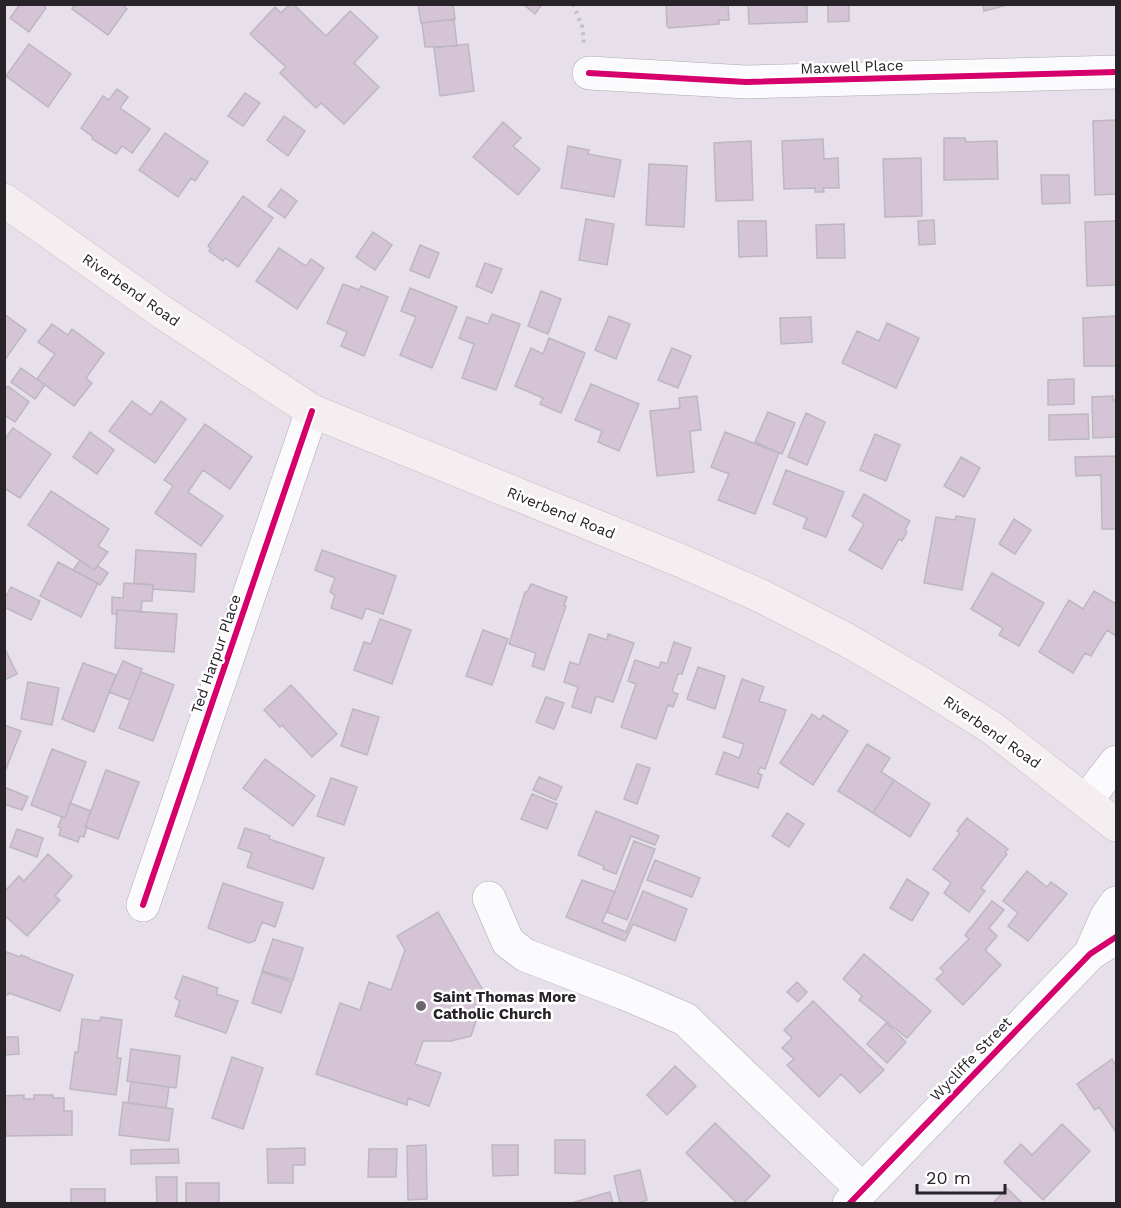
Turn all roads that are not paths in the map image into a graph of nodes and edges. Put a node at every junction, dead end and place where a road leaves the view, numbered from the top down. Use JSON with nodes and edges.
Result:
{"nodes":[{"id":1,"x":1116,"y":72,"type":"edge"},
{"id":2,"x":589,"y":73,"type":"road end"},
{"id":3,"x":4,"y":200,"type":"edge"},
{"id":4,"x":312,"y":411,"type":"junction"},
{"id":5,"x":1116,"y":762,"type":"edge"},
{"id":6,"x":1086,"y":801,"type":"junction"},
{"id":7,"x":1116,"y":825,"type":"edge"},
{"id":8,"x":489,"y":898,"type":"dead end"},
{"id":9,"x":1116,"y":903,"type":"edge"},
{"id":10,"x":143,"y":905,"type":"dead end"},
{"id":11,"x":1103,"y":945,"type":"edge"},
{"id":12,"x":855,"y":1196,"type":"edge"}],
"edges":[{"from":1,"to":2,"type":"street","name":"Maxwell Place"},
{"from":3,"to":4,"type":"main road","name":"Riverbend Road"},
{"from":4,"to":6,"type":"main road","name":"Riverbend Road"},
{"from":4,"to":10,"type":"street","name":"Ted Harpur Place"},
{"from":5,"to":6,"type":"street"},
{"from":6,"to":7,"type":"main road","name":"Riverbend Road"},
{"from":8,"to":12,"type":"street"},
{"from":9,"to":11,"type":"street","name":"Wycliffe Street"},
{"from":11,"to":12,"type":"street","name":"Wycliffe Street"}]}
